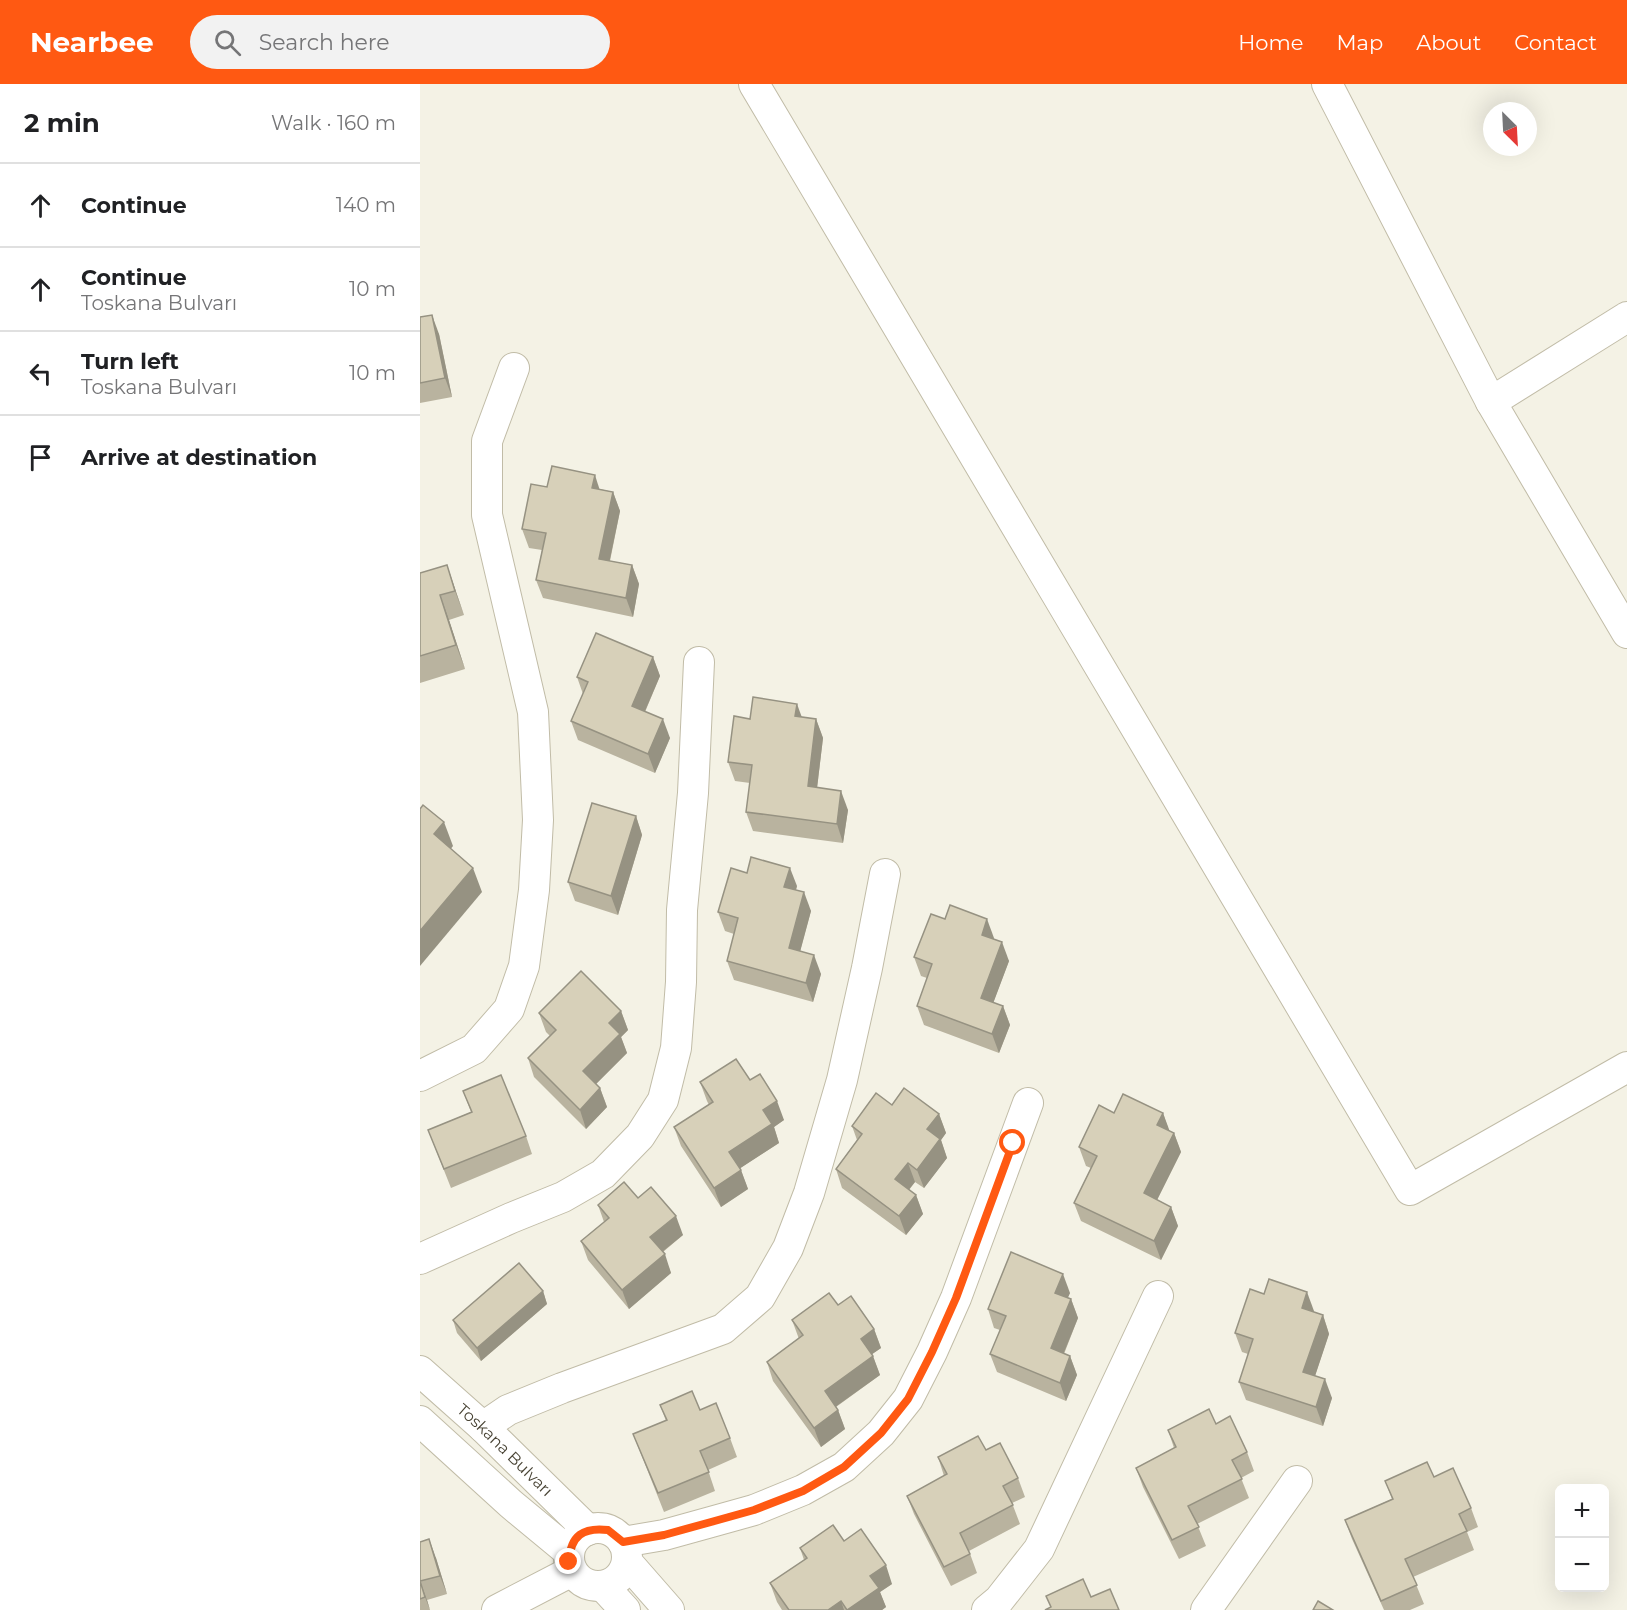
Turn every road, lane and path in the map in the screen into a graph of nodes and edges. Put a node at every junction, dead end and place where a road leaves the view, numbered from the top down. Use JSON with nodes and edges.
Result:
{"nodes":[{"id":1,"x":754,"y":84,"type":"edge"},
{"id":2,"x":1327,"y":84,"type":"edge"},
{"id":3,"x":1627,"y":316,"type":"edge"},
{"id":4,"x":514,"y":368,"type":"dead end"},
{"id":5,"x":1491,"y":402,"type":"junction"},
{"id":6,"x":1627,"y":633,"type":"edge"},
{"id":7,"x":699,"y":662,"type":"dead end"},
{"id":8,"x":885,"y":874,"type":"dead end"},
{"id":9,"x":1627,"y":1067,"type":"edge"},
{"id":10,"x":420,"y":1076,"type":"edge"},
{"id":11,"x":1028,"y":1103,"type":"dead end"},
{"id":12,"x":420,"y":1259,"type":"edge"},
{"id":13,"x":1158,"y":1296,"type":"dead end"},
{"id":14,"x":420,"y":1371,"type":"edge"},
{"id":15,"x":420,"y":1420,"type":"edge"},
{"id":16,"x":483,"y":1427,"type":"junction"},
{"id":17,"x":431,"y":1449,"type":"edge"},
{"id":18,"x":1297,"y":1481,"type":"dead end"},
{"id":19,"x":577,"y":1551,"type":"junction"},
{"id":20,"x":625,"y":1552,"type":"junction"},
{"id":21,"x":603,"y":1586,"type":"junction"},
{"id":22,"x":497,"y":1610,"type":"edge"},
{"id":23,"x":625,"y":1610,"type":"edge"},
{"id":24,"x":669,"y":1610,"type":"edge"},
{"id":25,"x":987,"y":1610,"type":"edge"},
{"id":26,"x":1206,"y":1610,"type":"edge"}],
"edges":[{"from":1,"to":9,"type":"street"},
{"from":2,"to":5,"type":"street"},
{"from":3,"to":5,"type":"street"},
{"from":4,"to":10,"type":"street"},
{"from":5,"to":6,"type":"street"},
{"from":7,"to":12,"type":"street"},
{"from":8,"to":16,"type":"street"},
{"from":11,"to":20,"type":"street"},
{"from":13,"to":25,"type":"street"},
{"from":14,"to":16,"type":"street","name":"Toskana Bulvarı"},
{"from":15,"to":17,"type":"street","name":"Toskana Bulvarı"},
{"from":16,"to":19,"type":"street","name":"Toskana Bulvarı"},
{"from":17,"to":19,"type":"street","name":"Toskana Bulvarı"},
{"from":18,"to":26,"type":"street"},
{"from":19,"to":20,"type":"street","name":"Toskana Bulvarı"},
{"from":19,"to":21,"type":"street","name":"Toskana Bulvarı"},
{"from":19,"to":22,"type":"street"},
{"from":20,"to":21,"type":"street"},
{"from":20,"to":24,"type":"street","name":"Toskana Bulvarı"},
{"from":21,"to":23,"type":"street","name":"Toskana Bulvarı"}]}
